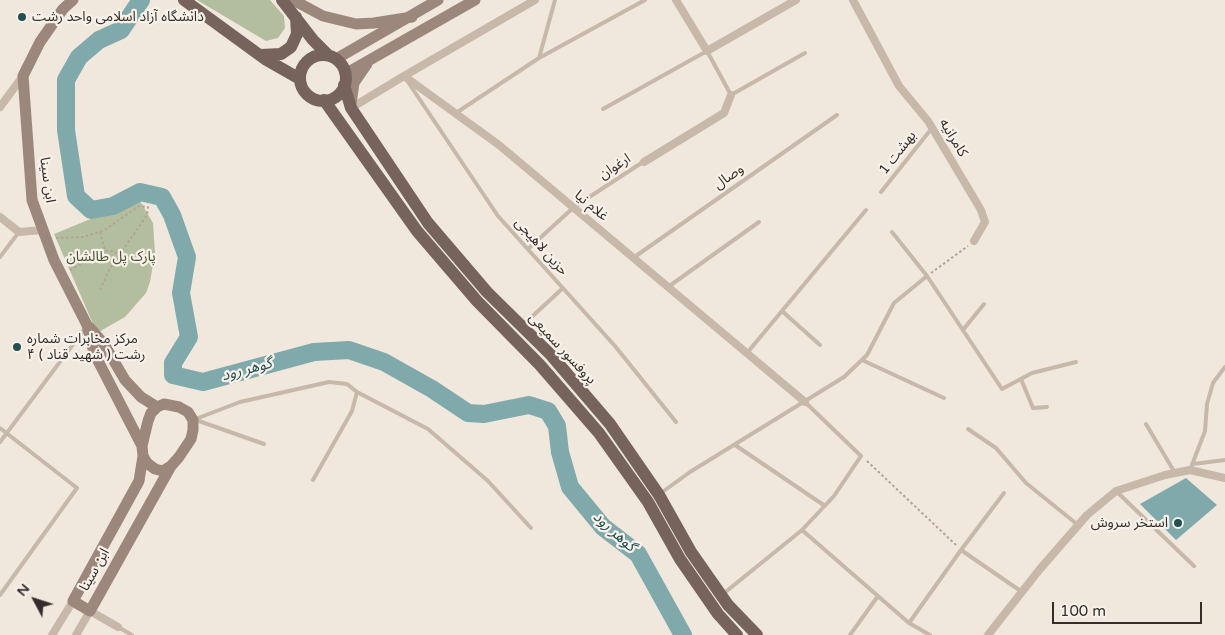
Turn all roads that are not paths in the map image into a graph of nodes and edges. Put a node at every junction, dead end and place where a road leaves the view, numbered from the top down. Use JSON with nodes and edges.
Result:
{"nodes":[{"id":1,"x":73,"y":0,"type":"edge"},
{"id":2,"x":184,"y":0,"type":"edge"},
{"id":3,"x":282,"y":0,"type":"edge"},
{"id":4,"x":293,"y":0,"type":"edge"},
{"id":5,"x":438,"y":0,"type":"edge"},
{"id":6,"x":476,"y":0,"type":"edge"},
{"id":7,"x":535,"y":0,"type":"edge"},
{"id":8,"x":555,"y":0,"type":"edge"},
{"id":9,"x":645,"y":0,"type":"edge"},
{"id":10,"x":676,"y":0,"type":"edge"},
{"id":11,"x":796,"y":0,"type":"edge"},
{"id":12,"x":853,"y":0,"type":"edge"},
{"id":13,"x":65,"y":4,"type":"edge"},
{"id":14,"x":412,"y":16,"type":"junction"},
{"id":15,"x":296,"y":17,"type":"junction"},
{"id":16,"x":707,"y":51,"type":"junction"},
{"id":17,"x":805,"y":53,"type":"dead end"},
{"id":18,"x":260,"y":55,"type":"junction"},
{"id":19,"x":332,"y":57,"type":"junction"},
{"id":20,"x":539,"y":58,"type":"junction"},
{"id":21,"x":370,"y":60,"type":"junction"},
{"id":22,"x":23,"y":76,"type":"junction"},
{"id":23,"x":404,"y":76,"type":"junction"},
{"id":24,"x":300,"y":79,"type":"junction"},
{"id":25,"x":345,"y":80,"type":"junction"},
{"id":26,"x":731,"y":95,"type":"junction"},
{"id":27,"x":324,"y":100,"type":"junction"},
{"id":28,"x":0,"y":108,"type":"edge"},
{"id":29,"x":351,"y":108,"type":"junction"},
{"id":30,"x":603,"y":109,"type":"dead end"},
{"id":31,"x":456,"y":113,"type":"junction"},
{"id":32,"x":837,"y":115,"type":"dead end"},
{"id":33,"x":932,"y":128,"type":"junction"},
{"id":34,"x":644,"y":162,"type":"joint"},
{"id":35,"x":881,"y":192,"type":"dead end"},
{"id":36,"x":574,"y":207,"type":"junction"},
{"id":37,"x":866,"y":210,"type":"dead end"},
{"id":38,"x":0,"y":217,"type":"edge"},
{"id":39,"x":759,"y":222,"type":"dead end"},
{"id":40,"x":19,"y":232,"type":"junction"},
{"id":41,"x":892,"y":232,"type":"dead end"},
{"id":42,"x":45,"y":234,"type":"junction"},
{"id":43,"x":974,"y":241,"type":"road end"},
{"id":44,"x":528,"y":249,"type":"junction"},
{"id":45,"x":0,"y":257,"type":"edge"},
{"id":46,"x":634,"y":258,"type":"junction"},
{"id":47,"x":927,"y":276,"type":"junction"},
{"id":48,"x":668,"y":286,"type":"junction"},
{"id":49,"x":562,"y":288,"type":"junction"},
{"id":50,"x":984,"y":304,"type":"dead end"},
{"id":51,"x":782,"y":311,"type":"junction"},
{"id":52,"x":87,"y":326,"type":"junction"},
{"id":53,"x":521,"y":326,"type":"junction"},
{"id":54,"x":964,"y":330,"type":"junction"},
{"id":55,"x":820,"y":345,"type":"dead end"},
{"id":56,"x":747,"y":353,"type":"junction"},
{"id":57,"x":862,"y":360,"type":"junction"},
{"id":58,"x":1076,"y":362,"type":"dead end"},
{"id":59,"x":1225,"y":367,"type":"edge"},
{"id":60,"x":1021,"y":379,"type":"junction"},
{"id":61,"x":357,"y":392,"type":"junction"},
{"id":62,"x":944,"y":398,"type":"dead end"},
{"id":63,"x":805,"y":402,"type":"junction"},
{"id":64,"x":157,"y":407,"type":"junction"},
{"id":65,"x":1048,"y":407,"type":"dead end"},
{"id":66,"x":193,"y":420,"type":"junction"},
{"id":67,"x":676,"y":422,"type":"dead end"},
{"id":68,"x":1146,"y":424,"type":"dead end"},
{"id":69,"x":0,"y":428,"type":"edge"},
{"id":70,"x":968,"y":429,"type":"dead end"},
{"id":71,"x":6,"y":433,"type":"junction"},
{"id":72,"x":0,"y":442,"type":"edge"},
{"id":73,"x":264,"y":444,"type":"dead end"},
{"id":74,"x":735,"y":445,"type":"junction"},
{"id":75,"x":143,"y":451,"type":"junction"},
{"id":76,"x":1225,"y":460,"type":"edge"},
{"id":77,"x":171,"y":466,"type":"junction"},
{"id":78,"x":1191,"y":467,"type":"junction"},
{"id":79,"x":1175,"y":473,"type":"junction"},
{"id":80,"x":1225,"y":478,"type":"edge"},
{"id":81,"x":313,"y":480,"type":"dead end"},
{"id":82,"x":1116,"y":491,"type":"junction"},
{"id":83,"x":1004,"y":492,"type":"dead end"},
{"id":84,"x":659,"y":495,"type":"junction"},
{"id":85,"x":825,"y":506,"type":"junction"},
{"id":86,"x":1078,"y":526,"type":"junction"},
{"id":87,"x":531,"y":528,"type":"dead end"},
{"id":88,"x":802,"y":530,"type":"junction"},
{"id":89,"x":961,"y":550,"type":"junction"},
{"id":90,"x":1194,"y":566,"type":"dead end"},
{"id":91,"x":1022,"y":592,"type":"junction"},
{"id":92,"x":0,"y":595,"type":"edge"},
{"id":93,"x":722,"y":595,"type":"junction"},
{"id":94,"x":878,"y":596,"type":"junction"},
{"id":95,"x":73,"y":602,"type":"junction"},
{"id":96,"x":90,"y":611,"type":"junction"},
{"id":97,"x":909,"y":623,"type":"junction"},
{"id":98,"x":118,"y":627,"type":"joint"},
{"id":99,"x":52,"y":635,"type":"edge"},
{"id":100,"x":76,"y":635,"type":"edge"},
{"id":101,"x":132,"y":635,"type":"edge"},
{"id":102,"x":737,"y":635,"type":"edge"},
{"id":103,"x":757,"y":635,"type":"edge"},
{"id":104,"x":850,"y":635,"type":"edge"},
{"id":105,"x":930,"y":635,"type":"edge"},
{"id":106,"x":988,"y":635,"type":"edge"}],
"edges":[{"from":1,"to":13,"type":"street"},
{"from":2,"to":18,"type":"main road"},
{"from":3,"to":15,"type":"main road"},
{"from":4,"to":14,"type":"street"},
{"from":5,"to":14,"type":"street"},
{"from":6,"to":21,"type":"street"},
{"from":7,"to":23,"type":"street"},
{"from":8,"to":20,"type":"lane"},
{"from":9,"to":20,"type":"lane"},
{"from":10,"to":16,"type":"street"},
{"from":11,"to":16,"type":"street"},
{"from":12,"to":33,"type":"street","name":"کامرانیه"},
{"from":13,"to":22,"type":"street"},
{"from":14,"to":19,"type":"street"},
{"from":15,"to":18,"type":"main road"},
{"from":15,"to":19,"type":"main road"},
{"from":16,"to":26,"type":"lane"},
{"from":16,"to":30,"type":"lane"},
{"from":17,"to":26,"type":"lane"},
{"from":18,"to":24,"type":"main road"},
{"from":19,"to":24,"type":"main road"},
{"from":19,"to":25,"type":"main road"},
{"from":20,"to":31,"type":"lane"},
{"from":21,"to":25,"type":"street"},
{"from":21,"to":29,"type":"street"},
{"from":22,"to":28,"type":"street"},
{"from":22,"to":42,"type":"street","name":"ابن سینا"},
{"from":23,"to":29,"type":"street"},
{"from":23,"to":31,"type":"street","name":"غلام نیا"},
{"from":23,"to":44,"type":"lane","name":"حزین لاهیجی"},
{"from":24,"to":27,"type":"main road"},
{"from":25,"to":27,"type":"main road"},
{"from":25,"to":29,"type":"main road","name":"پروفسور سمیعی"},
{"from":26,"to":34,"type":"street"},
{"from":27,"to":102,"type":"main road","name":"پروفسور سمیعی"},
{"from":29,"to":53,"type":"main road","name":"پروفسور سمیعی"},
{"from":31,"to":36,"type":"street","name":"غلام نیا"},
{"from":32,"to":46,"type":"lane","name":"وصال"},
{"from":33,"to":35,"type":"lane","name":"بهشت 1"},
{"from":33,"to":43,"type":"street","name":"کامرانیه"},
{"from":34,"to":36,"type":"lane","name":"ارغوان"},
{"from":36,"to":44,"type":"lane","name":"ارغوان"},
{"from":36,"to":46,"type":"street","name":"غلام نیا"},
{"from":37,"to":51,"type":"lane"},
{"from":38,"to":40,"type":"street"},
{"from":39,"to":48,"type":"lane"},
{"from":40,"to":42,"type":"street"},
{"from":40,"to":45,"type":"lane"},
{"from":41,"to":47,"type":"lane"},
{"from":42,"to":52,"type":"street","name":"ابن سینا"},
{"from":44,"to":49,"type":"lane","name":"حزین لاهیجی"},
{"from":46,"to":48,"type":"street","name":"غلام نیا"},
{"from":47,"to":54,"type":"lane"},
{"from":47,"to":57,"type":"lane"},
{"from":48,"to":56,"type":"street","name":"غلام نیا"},
{"from":49,"to":53,"type":"lane"},
{"from":49,"to":67,"type":"lane","name":"حزین لاهیجی"},
{"from":50,"to":54,"type":"lane"},
{"from":51,"to":55,"type":"lane"},
{"from":51,"to":56,"type":"lane"},
{"from":52,"to":64,"type":"street","name":"ابن سینا"},
{"from":52,"to":71,"type":"lane"},
{"from":52,"to":75,"type":"street","name":"ابن سینا"},
{"from":53,"to":84,"type":"main road","name":"پروفسور سمیعی"},
{"from":54,"to":60,"type":"lane"},
{"from":56,"to":63,"type":"street","name":"غلام نیا"},
{"from":57,"to":62,"type":"lane"},
{"from":57,"to":63,"type":"lane"},
{"from":58,"to":60,"type":"lane"},
{"from":59,"to":78,"type":"lane"},
{"from":60,"to":65,"type":"lane"},
{"from":61,"to":66,"type":"lane"},
{"from":61,"to":81,"type":"lane"},
{"from":61,"to":87,"type":"lane"},
{"from":63,"to":74,"type":"lane"},
{"from":63,"to":85,"type":"lane","name":"غلام نیا"},
{"from":64,"to":66,"type":"street"},
{"from":64,"to":75,"type":"street"},
{"from":66,"to":73,"type":"lane"},
{"from":66,"to":77,"type":"street"},
{"from":68,"to":79,"type":"lane"},
{"from":69,"to":71,"type":"lane"},
{"from":70,"to":86,"type":"lane"},
{"from":71,"to":72,"type":"lane"},
{"from":71,"to":92,"type":"lane"},
{"from":74,"to":84,"type":"lane"},
{"from":74,"to":85,"type":"lane"},
{"from":75,"to":77,"type":"street"},
{"from":75,"to":95,"type":"street","name":"ابن سینا"},
{"from":76,"to":78,"type":"lane"},
{"from":77,"to":96,"type":"street","name":"ابن سینا"},
{"from":78,"to":79,"type":"street"},
{"from":78,"to":80,"type":"street"},
{"from":79,"to":82,"type":"street"},
{"from":82,"to":86,"type":"street"},
{"from":82,"to":90,"type":"lane"},
{"from":83,"to":89,"type":"lane"},
{"from":84,"to":93,"type":"main road","name":"پروفسور سمیعی"},
{"from":85,"to":88,"type":"lane"},
{"from":86,"to":91,"type":"street"},
{"from":88,"to":93,"type":"lane"},
{"from":88,"to":94,"type":"lane"},
{"from":89,"to":91,"type":"lane"},
{"from":89,"to":97,"type":"lane"},
{"from":91,"to":106,"type":"street"},
{"from":93,"to":103,"type":"main road","name":"پروفسور سمیعی"},
{"from":94,"to":97,"type":"lane"},
{"from":94,"to":104,"type":"lane"},
{"from":95,"to":96,"type":"street"},
{"from":95,"to":99,"type":"street"},
{"from":96,"to":98,"type":"street"},
{"from":96,"to":100,"type":"street"},
{"from":97,"to":105,"type":"lane"},
{"from":98,"to":101,"type":"lane"}]}
